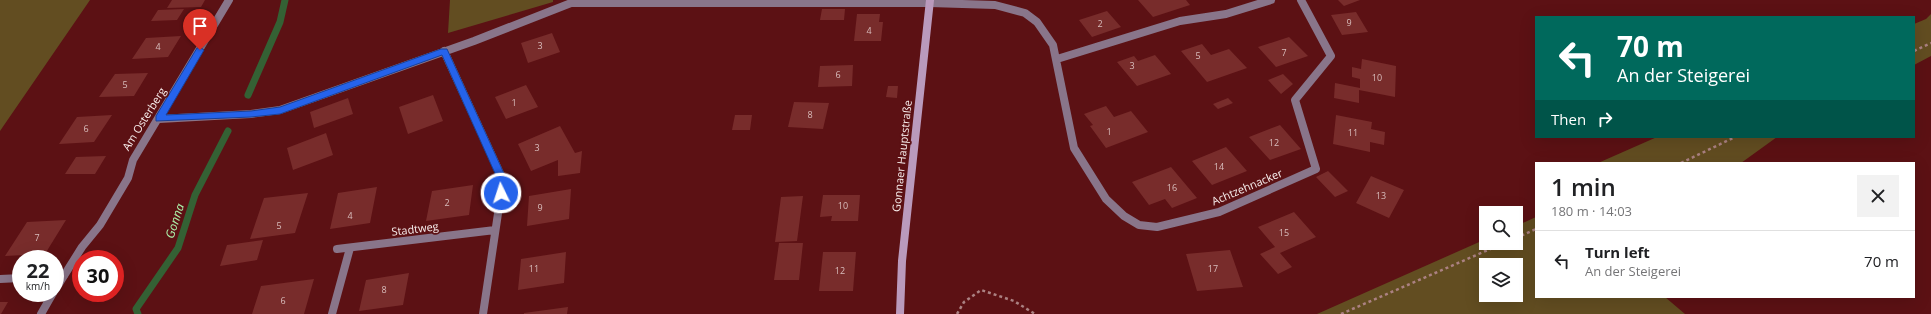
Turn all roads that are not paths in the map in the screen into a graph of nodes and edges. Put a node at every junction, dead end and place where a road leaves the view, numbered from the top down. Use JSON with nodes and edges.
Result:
{"nodes":[{"id":1,"x":229,"y":0,"type":"edge"},
{"id":2,"x":1271,"y":0,"type":"edge"},
{"id":3,"x":1300,"y":0,"type":"edge"},
{"id":4,"x":571,"y":2,"type":"edge"},
{"id":5,"x":930,"y":2,"type":"edge"},
{"id":6,"x":444,"y":51,"type":"junction"},
{"id":7,"x":1057,"y":59,"type":"junction"},
{"id":8,"x":159,"y":118,"type":"junction"},
{"id":9,"x":495,"y":230,"type":"junction"},
{"id":10,"x":350,"y":248,"type":"junction"},
{"id":11,"x":336,"y":249,"type":"dead end"},
{"id":12,"x":64,"y":270,"type":"edge"},
{"id":13,"x":12,"y":278,"type":"edge"},
{"id":14,"x":0,"y":279,"type":"edge"},
{"id":15,"x":48,"y":302,"type":"edge"},
{"id":16,"x":41,"y":314,"type":"edge"},
{"id":17,"x":332,"y":314,"type":"edge"},
{"id":18,"x":483,"y":314,"type":"edge"},
{"id":19,"x":900,"y":314,"type":"edge"}],
"edges":[{"from":1,"to":8,"type":"street","name":"Am Osterberg"},
{"from":2,"to":7,"type":"street"},
{"from":3,"to":7,"type":"street","name":"Achtzehnacker"},
{"from":4,"to":5,"type":"street","name":"Achtzehnacker"},
{"from":4,"to":6,"type":"street"},
{"from":5,"to":7,"type":"street","name":"Achtzehnacker"},
{"from":5,"to":19,"type":"main road","name":"Gonnaer Hauptstraße"},
{"from":6,"to":8,"type":"street"},
{"from":6,"to":9,"type":"street"},
{"from":8,"to":12,"type":"street","name":"Am Osterberg"},
{"from":9,"to":10,"type":"street","name":"Stadtweg"},
{"from":9,"to":18,"type":"street"},
{"from":10,"to":11,"type":"street","name":"Stadtweg"},
{"from":10,"to":17,"type":"street"},
{"from":13,"to":14,"type":"street"},
{"from":15,"to":16,"type":"street"}]}
